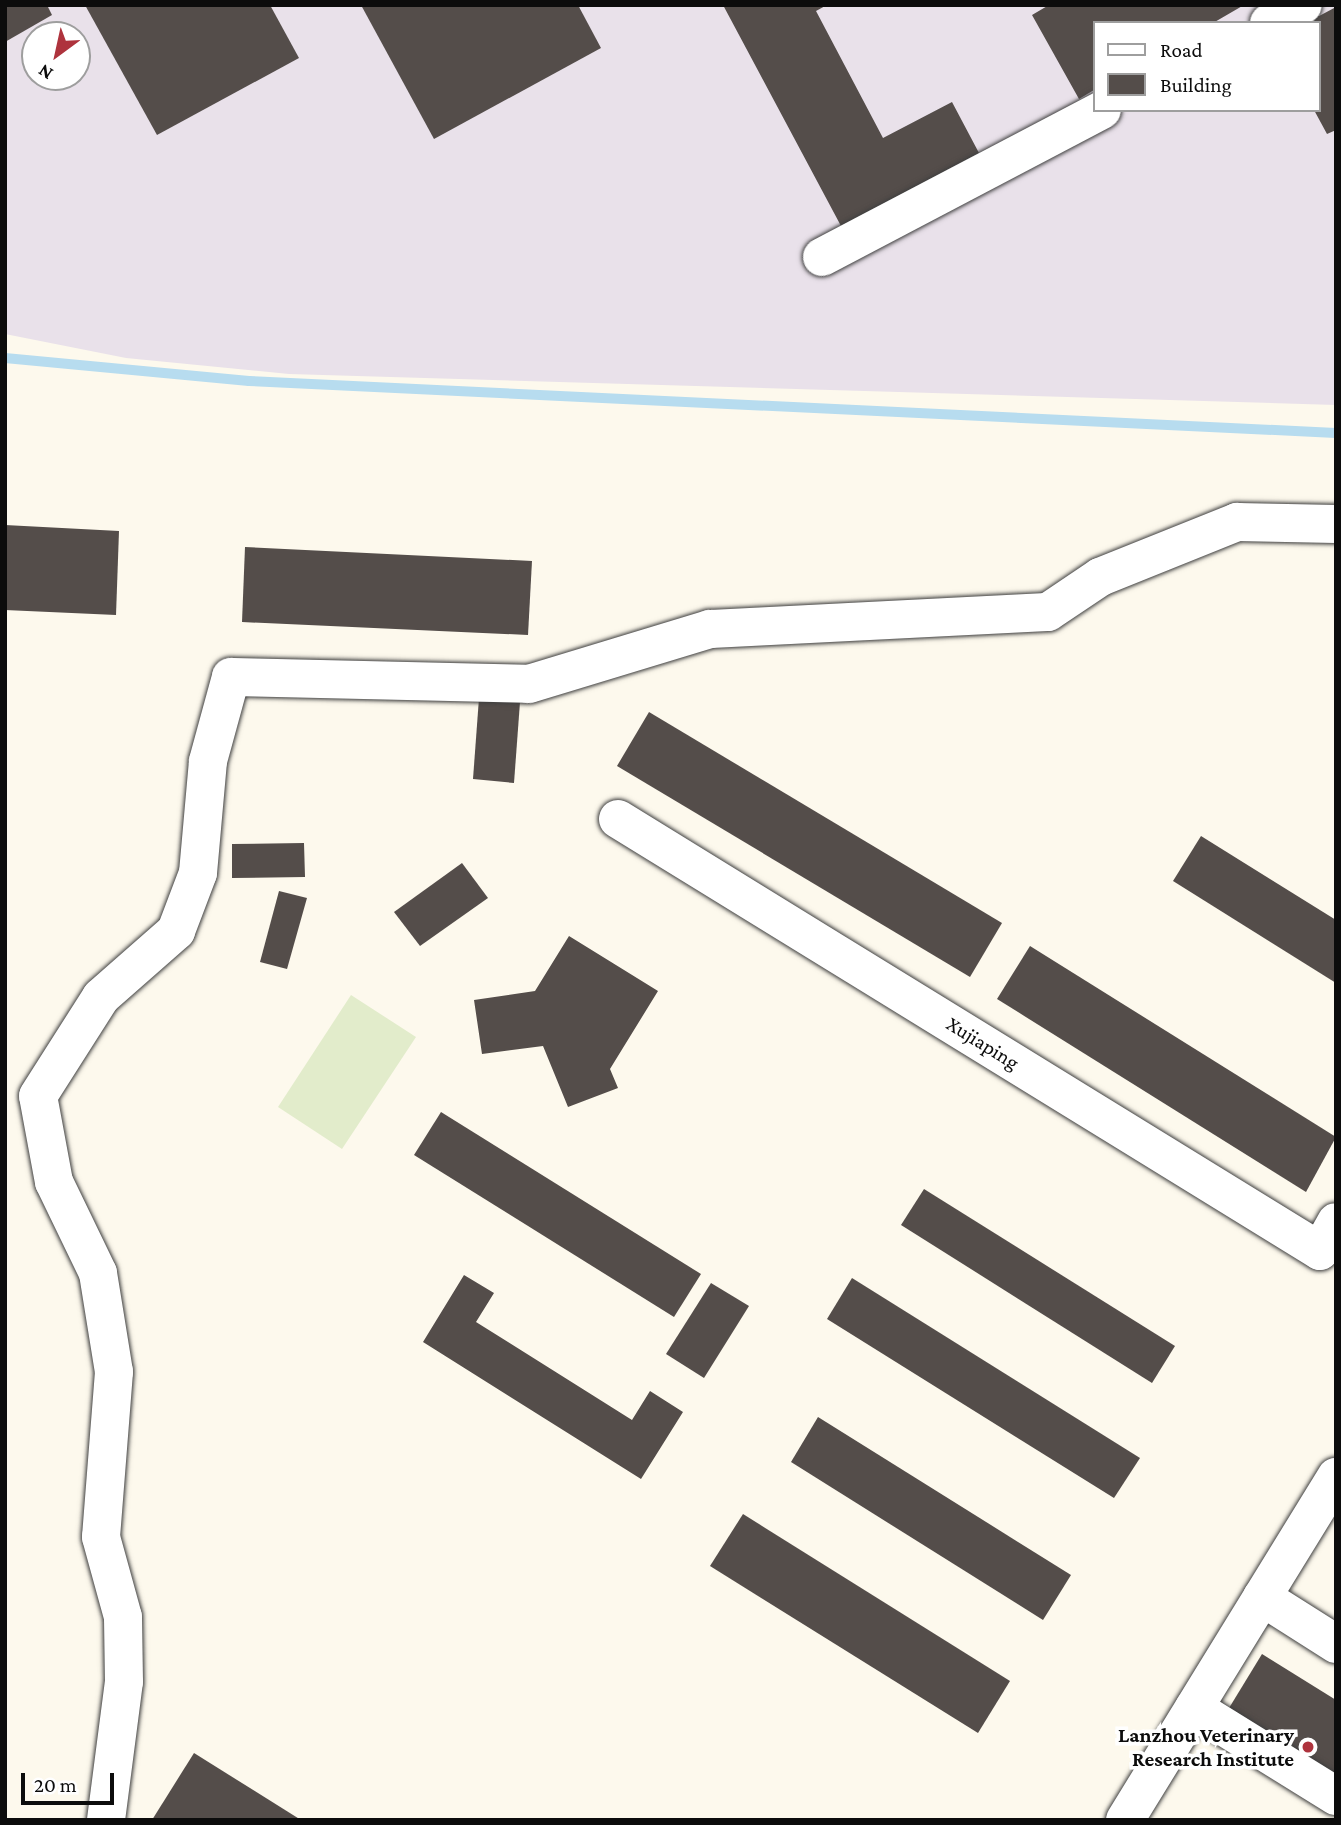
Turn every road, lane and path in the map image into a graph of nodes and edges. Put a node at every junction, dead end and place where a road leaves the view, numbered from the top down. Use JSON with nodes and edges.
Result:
{"nodes":[{"id":1,"x":1303,"y":5,"type":"edge"},
{"id":2,"x":1273,"y":21,"type":"edge"},
{"id":3,"x":1098,"y":112,"type":"edge"},
{"id":4,"x":822,"y":257,"type":"dead end"},
{"id":5,"x":1336,"y":524,"type":"edge"},
{"id":6,"x":618,"y":819,"type":"dead end"},
{"id":7,"x":1336,"y":1223,"type":"edge"},
{"id":8,"x":1336,"y":1477,"type":"edge"},
{"id":9,"x":1262,"y":1597,"type":"junction"},
{"id":10,"x":1336,"y":1644,"type":"edge"},
{"id":11,"x":1194,"y":1708,"type":"junction"},
{"id":12,"x":1336,"y":1796,"type":"edge"},
{"id":13,"x":106,"y":1820,"type":"edge"},
{"id":14,"x":1125,"y":1820,"type":"edge"}],
"edges":[{"from":1,"to":2,"type":"street"},
{"from":3,"to":4,"type":"street"},
{"from":5,"to":13,"type":"street"},
{"from":6,"to":7,"type":"street","name":"Xujiaping"},
{"from":8,"to":9,"type":"street"},
{"from":9,"to":10,"type":"street"},
{"from":9,"to":11,"type":"street"},
{"from":11,"to":12,"type":"street"},
{"from":11,"to":14,"type":"street"}]}
